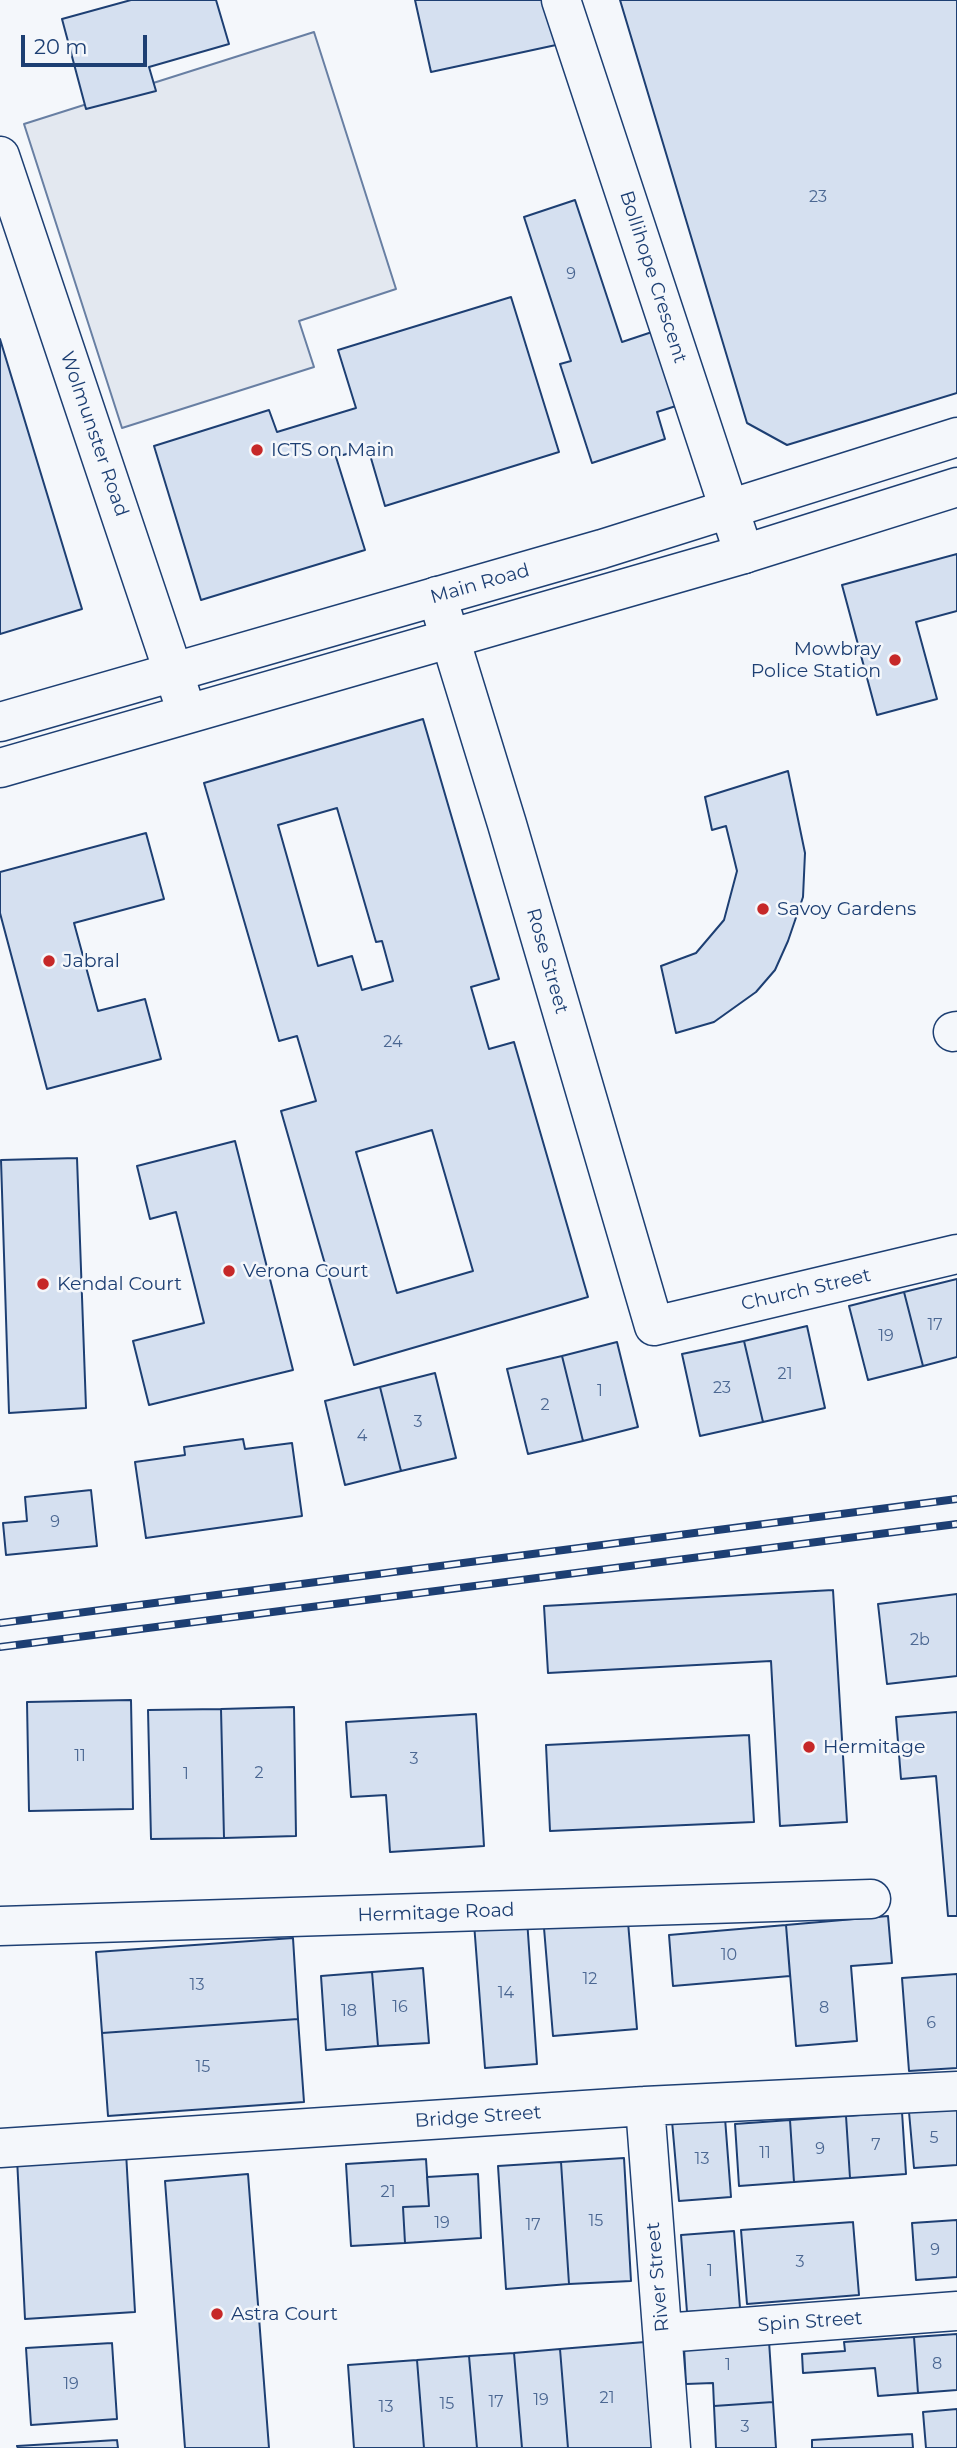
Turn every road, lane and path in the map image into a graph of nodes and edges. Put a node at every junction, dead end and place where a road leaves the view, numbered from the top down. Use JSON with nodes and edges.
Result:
{"nodes":[{"id":1,"x":561,"y":0,"type":"edge"},
{"id":2,"x":0,"y":156,"type":"edge"},
{"id":3,"x":957,"y":437,"type":"edge"},
{"id":4,"x":891,"y":458,"type":"junction"},
{"id":5,"x":957,"y":488,"type":"edge"},
{"id":6,"x":906,"y":504,"type":"junction"},
{"id":7,"x":730,"y":509,"type":"junction"},
{"id":8,"x":744,"y":554,"type":"junction"},
{"id":9,"x":437,"y":596,"type":"junction"},
{"id":10,"x":450,"y":638,"type":"junction"},
{"id":11,"x":174,"y":671,"type":"junction"},
{"id":12,"x":187,"y":713,"type":"junction"},
{"id":13,"x":0,"y":722,"type":"edge"},
{"id":14,"x":0,"y":768,"type":"edge"},
{"id":15,"x":957,"y":1254,"type":"edge"},
{"id":16,"x":654,"y":1326,"type":"joint"},
{"id":17,"x":871,"y":1899,"type":"dead end"},
{"id":18,"x":0,"y":1926,"type":"edge"},
{"id":19,"x":957,"y":2091,"type":"edge"},
{"id":20,"x":645,"y":2106,"type":"junction"},
{"id":21,"x":0,"y":2148,"type":"edge"},
{"id":22,"x":957,"y":2311,"type":"edge"},
{"id":23,"x":663,"y":2333,"type":"junction"},
{"id":24,"x":671,"y":2448,"type":"edge"}],
"edges":[{"from":1,"to":7,"type":"street","name":"Bollihope Crescent"},
{"from":2,"to":11,"type":"street","name":"Wolmunster Road"},
{"from":3,"to":4,"type":"street","name":"Main Road"},
{"from":4,"to":6,"type":"street"},
{"from":4,"to":7,"type":"street","name":"Main Road"},
{"from":5,"to":6,"type":"street"},
{"from":6,"to":8,"type":"street"},
{"from":7,"to":8,"type":"street","name":"Bollihope Crescent"},
{"from":7,"to":9,"type":"street","name":"Main Road"},
{"from":8,"to":10,"type":"street"},
{"from":9,"to":10,"type":"street","name":"Rose Street"},
{"from":9,"to":11,"type":"street","name":"Main Road"},
{"from":10,"to":12,"type":"street"},
{"from":10,"to":16,"type":"street","name":"Rose Street"},
{"from":11,"to":12,"type":"street","name":"Wolmunster Road"},
{"from":11,"to":13,"type":"street","name":"Main Road"},
{"from":12,"to":14,"type":"street"},
{"from":15,"to":16,"type":"street","name":"Church Street"},
{"from":17,"to":18,"type":"street","name":"Hermitage Road"},
{"from":19,"to":20,"type":"street","name":"Bridge Street"},
{"from":20,"to":21,"type":"street","name":"Bridge Street"},
{"from":20,"to":23,"type":"street","name":"River Street"},
{"from":22,"to":23,"type":"street","name":"Spin Street"},
{"from":23,"to":24,"type":"street","name":"River Street"}]}
